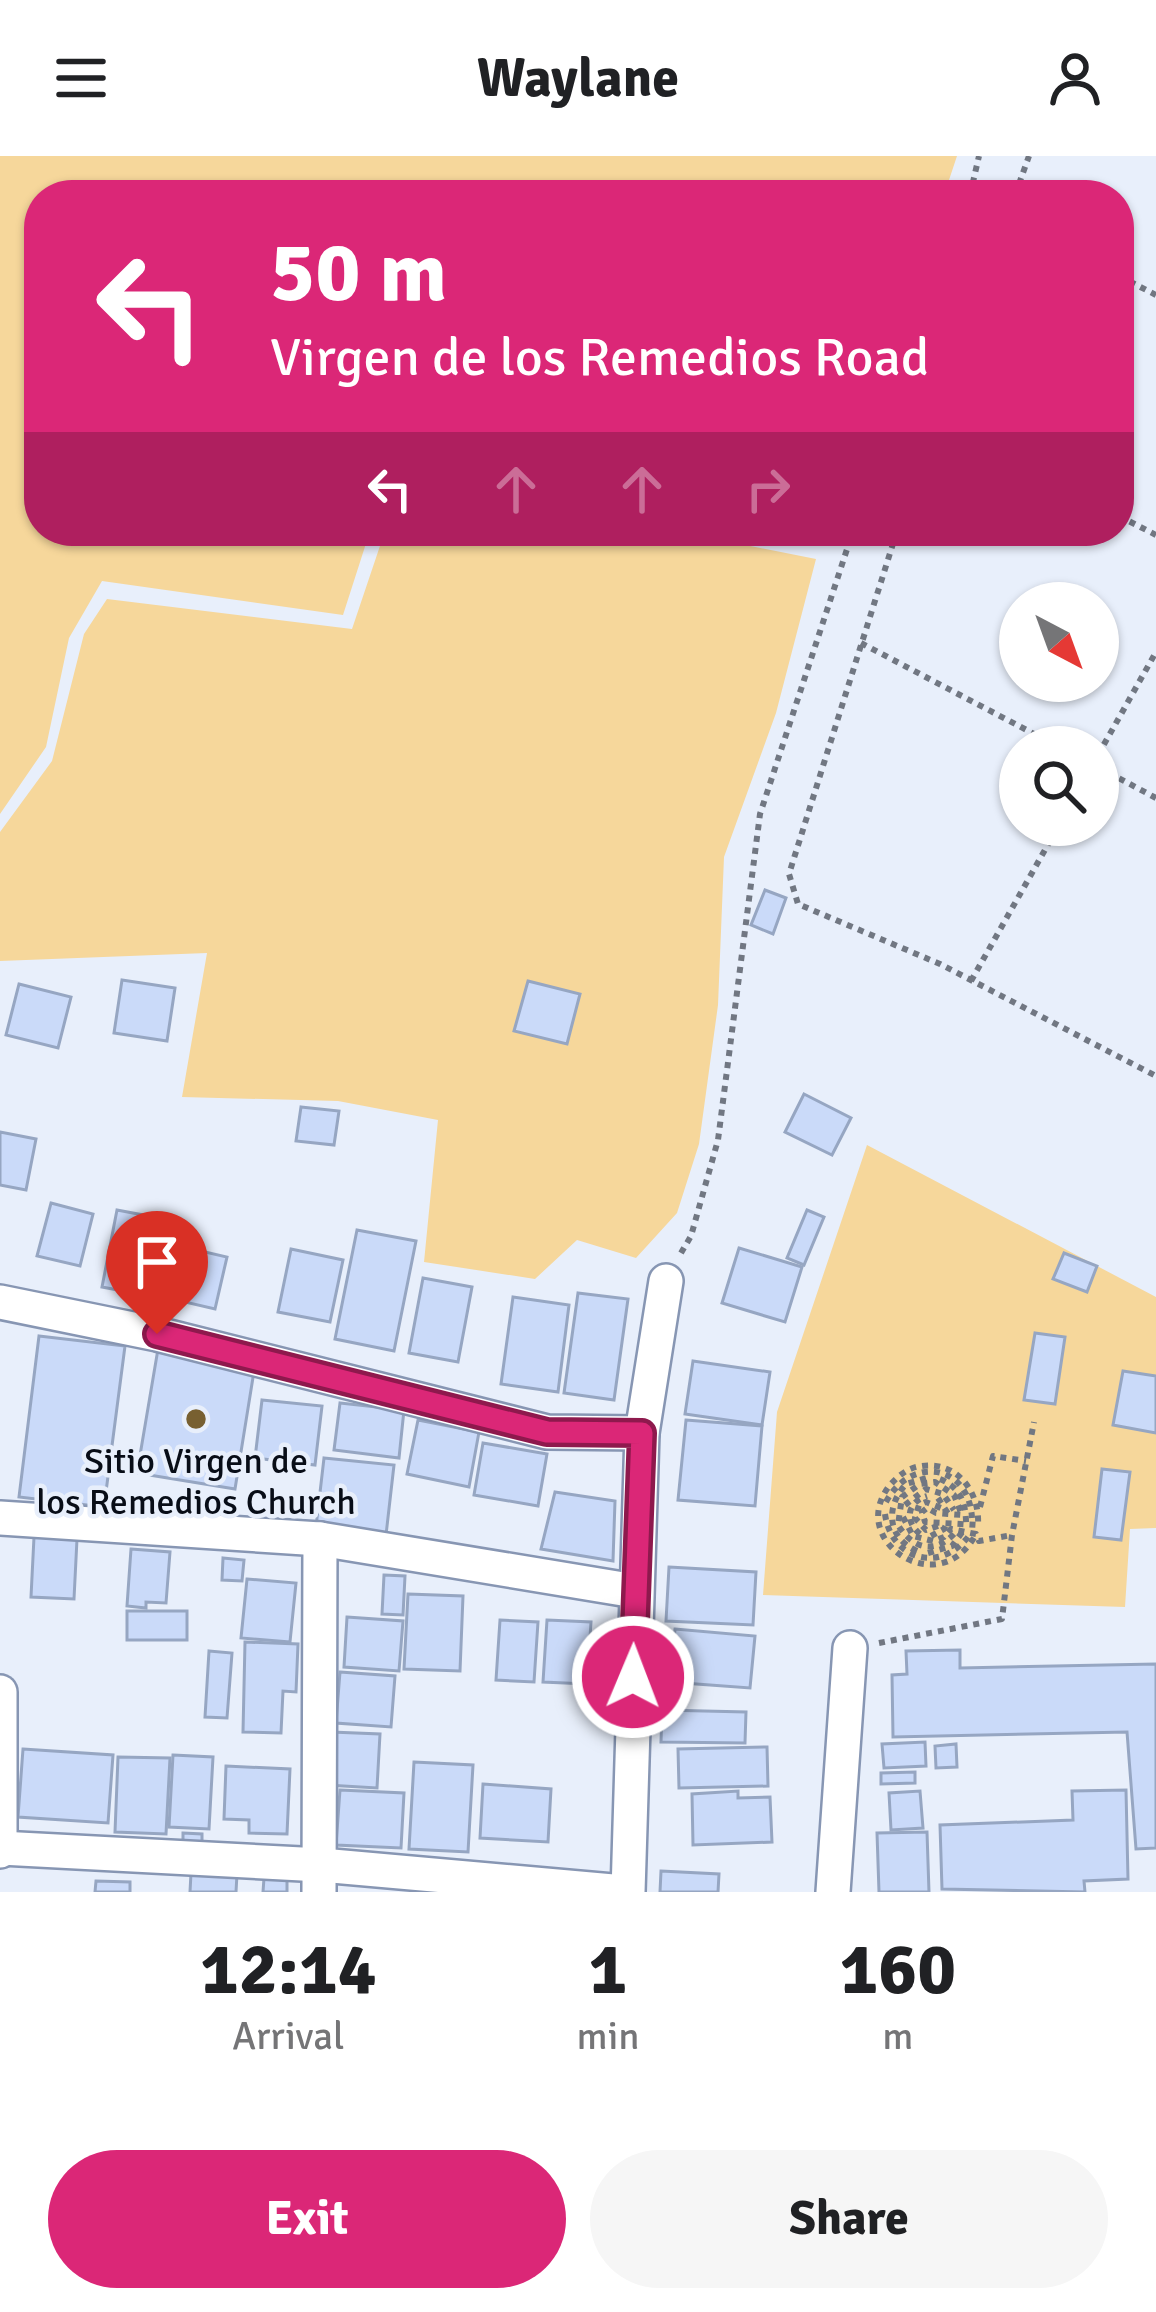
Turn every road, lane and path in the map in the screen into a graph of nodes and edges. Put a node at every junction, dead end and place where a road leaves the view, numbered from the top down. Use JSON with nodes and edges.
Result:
{"nodes":[{"id":1,"x":848,"y":546,"type":"edge"},
{"id":2,"x":892,"y":546,"type":"edge"},
{"id":3,"x":861,"y":643,"type":"junction"},
{"id":4,"x":1156,"y":652,"type":"edge"},
{"id":5,"x":1019,"y":726,"type":"edge"},
{"id":6,"x":1114,"y":726,"type":"edge"},
{"id":7,"x":1119,"y":778,"type":"edge"},
{"id":8,"x":1156,"y":798,"type":"edge"},
{"id":9,"x":1046,"y":846,"type":"edge"},
{"id":10,"x":971,"y":981,"type":"junction"},
{"id":11,"x":1156,"y":1076,"type":"edge"},
{"id":12,"x":666,"y":1281,"type":"joint"},
{"id":13,"x":0,"y":1302,"type":"edge"},
{"id":14,"x":1034,"y":1421,"type":"dead end"},
{"id":15,"x":642,"y":1433,"type":"junction"},
{"id":16,"x":1026,"y":1461,"type":"junction"},
{"id":17,"x":934,"y":1487,"type":"junction"},
{"id":18,"x":941,"y":1508,"type":"dead end"},
{"id":19,"x":894,"y":1510,"type":"junction"},
{"id":20,"x":951,"y":1516,"type":"junction"},
{"id":21,"x":0,"y":1518,"type":"edge"},
{"id":22,"x":938,"y":1526,"type":"dead end"},
{"id":23,"x":968,"y":1527,"type":"junction"},
{"id":24,"x":1012,"y":1534,"type":"junction"},
{"id":25,"x":320,"y":1539,"type":"junction"},
{"id":26,"x":924,"y":1544,"type":"junction"},
{"id":27,"x":635,"y":1591,"type":"junction"},
{"id":28,"x":850,"y":1648,"type":"joint"},
{"id":29,"x":0,"y":1692,"type":"edge"},
{"id":30,"x":0,"y":1850,"type":"edge"},
{"id":31,"x":320,"y":1879,"type":"edge"},
{"id":32,"x":626,"y":1892,"type":"edge"},
{"id":33,"x":833,"y":1892,"type":"edge"}],
"edges":[{"from":1,"to":12,"type":"path"},
{"from":2,"to":3,"type":"path"},
{"from":3,"to":5,"type":"path"},
{"from":3,"to":10,"type":"path"},
{"from":4,"to":6,"type":"path"},
{"from":7,"to":8,"type":"path"},
{"from":9,"to":10,"type":"path"},
{"from":10,"to":11,"type":"path"},
{"from":12,"to":15,"type":"street"},
{"from":13,"to":15,"type":"street"},
{"from":14,"to":16,"type":"path"},
{"from":15,"to":27,"type":"street"},
{"from":16,"to":23,"type":"path"},
{"from":16,"to":24,"type":"path"},
{"from":17,"to":18,"type":"path"},
{"from":17,"to":19,"type":"path"},
{"from":17,"to":19,"type":"path"},
{"from":17,"to":19,"type":"path"},
{"from":17,"to":20,"type":"path"},
{"from":17,"to":23,"type":"path"},
{"from":17,"to":26,"type":"path"},
{"from":19,"to":23,"type":"path"},
{"from":19,"to":23,"type":"path"},
{"from":19,"to":26,"type":"path"},
{"from":19,"to":26,"type":"path"},
{"from":20,"to":23,"type":"path"},
{"from":20,"to":26,"type":"path"},
{"from":21,"to":25,"type":"street"},
{"from":22,"to":26,"type":"path"},
{"from":23,"to":24,"type":"path"},
{"from":23,"to":26,"type":"path"},
{"from":23,"to":26,"type":"path"},
{"from":24,"to":28,"type":"path"},
{"from":25,"to":27,"type":"street"},
{"from":25,"to":31,"type":"street"},
{"from":27,"to":32,"type":"street"},
{"from":28,"to":33,"type":"street"},
{"from":29,"to":30,"type":"street"},
{"from":30,"to":31,"type":"street"},
{"from":31,"to":32,"type":"street"}]}
